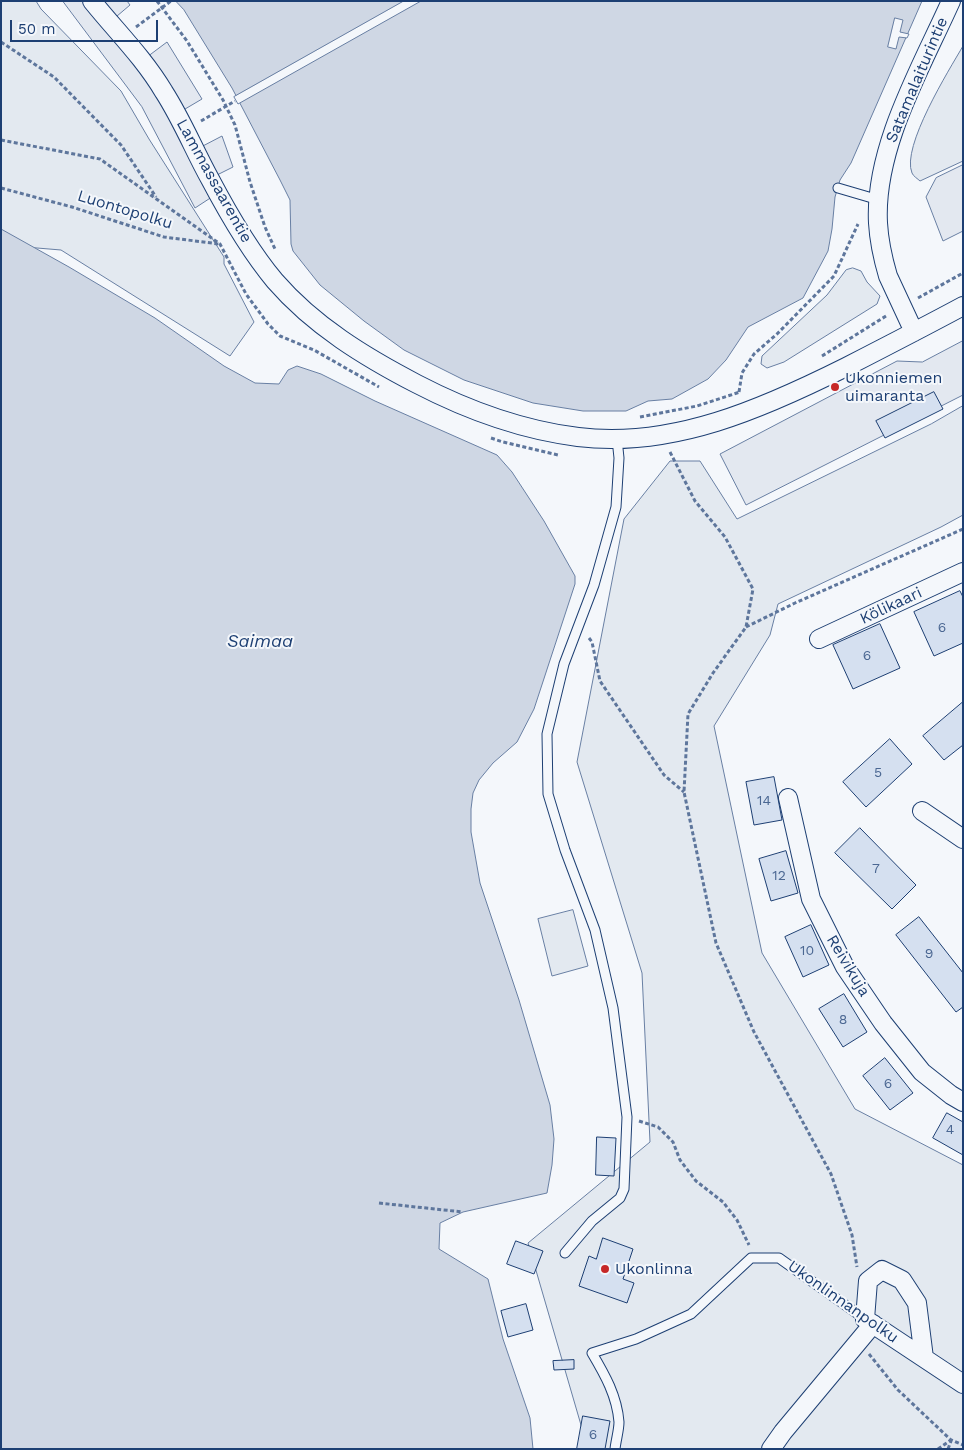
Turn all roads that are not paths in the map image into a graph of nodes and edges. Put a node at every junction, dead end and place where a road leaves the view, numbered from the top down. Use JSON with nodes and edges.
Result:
{"nodes":[{"id":1,"x":92,"y":1,"type":"edge"},
{"id":2,"x":951,"y":1,"type":"edge"},
{"id":3,"x":838,"y":188,"type":"dead end"},
{"id":4,"x":879,"y":200,"type":"junction"},
{"id":5,"x":963,"y":306,"type":"edge"},
{"id":6,"x":914,"y":332,"type":"junction"},
{"id":7,"x":617,"y":439,"type":"junction"},
{"id":8,"x":963,"y":572,"type":"edge"},
{"id":9,"x":819,"y":639,"type":"dead end"},
{"id":10,"x":788,"y":798,"type":"dead end"},
{"id":11,"x":922,"y":811,"type":"dead end"},
{"id":12,"x":963,"y":839,"type":"edge"},
{"id":13,"x":963,"y":1102,"type":"edge"},
{"id":14,"x":565,"y":1253,"type":"dead end"},
{"id":15,"x":869,"y":1321,"type":"junction"},
{"id":16,"x":924,"y":1358,"type":"junction"},
{"id":17,"x":963,"y":1384,"type":"edge"},
{"id":18,"x":615,"y":1449,"type":"edge"},
{"id":19,"x":771,"y":1449,"type":"edge"}],
"edges":[{"from":1,"to":7,"type":"street","name":"Lammassaarentie"},
{"from":2,"to":4,"type":"street","name":"Satamalaiturintie"},
{"from":3,"to":4,"type":"lane"},
{"from":4,"to":6,"type":"street","name":"Satamalaiturintie"},
{"from":5,"to":6,"type":"street","name":"Lammassaarentie"},
{"from":6,"to":7,"type":"street","name":"Lammassaarentie"},
{"from":7,"to":14,"type":"lane"},
{"from":8,"to":9,"type":"street","name":"Kölikaari"},
{"from":10,"to":13,"type":"street","name":"Reivikuja"},
{"from":11,"to":12,"type":"street"},
{"from":15,"to":16,"type":"street","name":"Ukonlinnanpolku"},
{"from":15,"to":16,"type":"street"},
{"from":15,"to":18,"type":"lane","name":"Ukonlinnanpolku"},
{"from":15,"to":19,"type":"street"},
{"from":16,"to":17,"type":"street","name":"Ukonlinnanpolku"}]}
